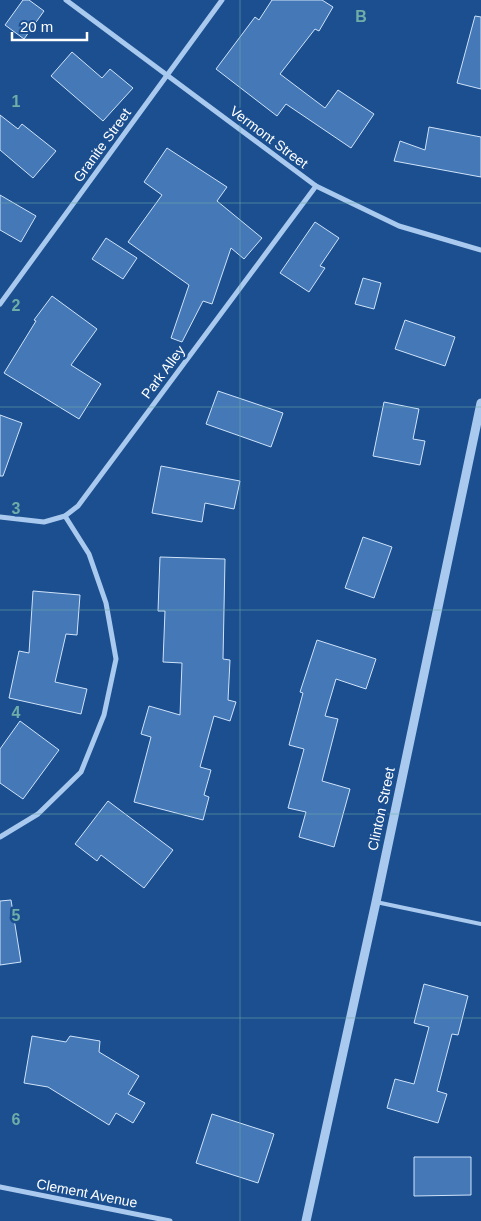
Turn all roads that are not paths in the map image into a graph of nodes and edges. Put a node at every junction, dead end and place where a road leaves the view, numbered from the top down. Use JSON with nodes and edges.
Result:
{"nodes":[{"id":1,"x":66,"y":0,"type":"edge"},
{"id":2,"x":222,"y":0,"type":"edge"},
{"id":3,"x":167,"y":75,"type":"junction"},
{"id":4,"x":316,"y":186,"type":"junction"},
{"id":5,"x":481,"y":250,"type":"edge"},
{"id":6,"x":0,"y":304,"type":"edge"},
{"id":7,"x":481,"y":403,"type":"edge"},
{"id":8,"x":65,"y":516,"type":"junction"},
{"id":9,"x":0,"y":517,"type":"edge"},
{"id":10,"x":0,"y":837,"type":"edge"},
{"id":11,"x":376,"y":902,"type":"junction"},
{"id":12,"x":481,"y":924,"type":"edge"},
{"id":13,"x":0,"y":1187,"type":"edge"},
{"id":14,"x":170,"y":1221,"type":"edge"},
{"id":15,"x":306,"y":1221,"type":"edge"}],
"edges":[{"from":1,"to":3,"type":"street","name":"Vermont Street"},
{"from":2,"to":3,"type":"street","name":"Granite Street"},
{"from":3,"to":4,"type":"street","name":"Vermont Street"},
{"from":3,"to":6,"type":"street","name":"Granite Street"},
{"from":4,"to":5,"type":"street","name":"Vermont Street"},
{"from":4,"to":8,"type":"street","name":"Park Alley"},
{"from":7,"to":11,"type":"street","name":"Clinton Street"},
{"from":8,"to":9,"type":"street","name":"Park Alley"},
{"from":8,"to":10,"type":"street"},
{"from":11,"to":12,"type":"lane"},
{"from":11,"to":15,"type":"street","name":"Clinton Street"},
{"from":13,"to":14,"type":"street","name":"Clement Avenue"}]}
